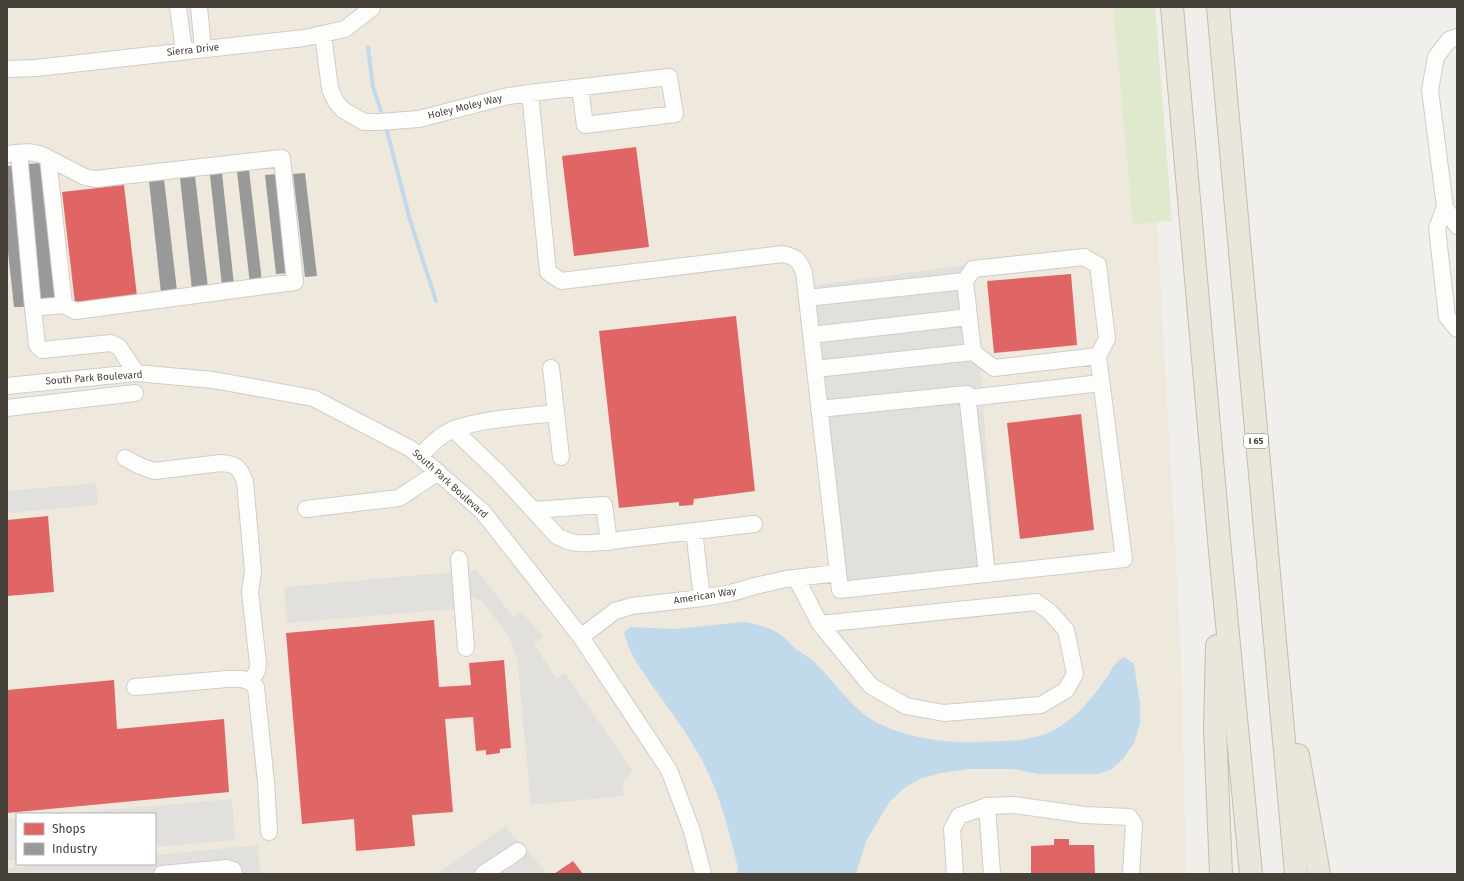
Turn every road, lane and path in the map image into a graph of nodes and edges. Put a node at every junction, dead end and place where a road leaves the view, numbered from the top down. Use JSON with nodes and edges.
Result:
{"nodes":[{"id":1,"x":178,"y":7,"type":"edge"},
{"id":2,"x":199,"y":7,"type":"edge"},
{"id":3,"x":1172,"y":7,"type":"edge"},
{"id":4,"x":1218,"y":7,"type":"edge"},
{"id":5,"x":372,"y":8,"type":"edge"},
{"id":6,"x":323,"y":34,"type":"junction"},
{"id":7,"x":1457,"y":37,"type":"edge"},
{"id":8,"x":203,"y":49,"type":"junction"},
{"id":9,"x":184,"y":52,"type":"junction"},
{"id":10,"x":7,"y":69,"type":"edge"},
{"id":11,"x":580,"y":88,"type":"junction"},
{"id":12,"x":530,"y":93,"type":"junction"},
{"id":13,"x":13,"y":153,"type":"edge"},
{"id":14,"x":48,"y":158,"type":"junction"},
{"id":15,"x":1445,"y":207,"type":"junction"},
{"id":16,"x":1457,"y":226,"type":"edge"},
{"id":17,"x":965,"y":281,"type":"junction"},
{"id":18,"x":807,"y":298,"type":"junction"},
{"id":19,"x":64,"y":305,"type":"junction"},
{"id":20,"x":33,"y":308,"type":"junction"},
{"id":21,"x":969,"y":317,"type":"junction"},
{"id":22,"x":1457,"y":329,"type":"edge"},
{"id":23,"x":811,"y":335,"type":"junction"},
{"id":24,"x":973,"y":352,"type":"junction"},
{"id":25,"x":1098,"y":356,"type":"junction"},
{"id":26,"x":551,"y":368,"type":"dead end"},
{"id":27,"x":815,"y":370,"type":"junction"},
{"id":28,"x":136,"y":373,"type":"junction"},
{"id":29,"x":1101,"y":383,"type":"junction"},
{"id":30,"x":7,"y":386,"type":"edge"},
{"id":31,"x":135,"y":393,"type":"dead end"},
{"id":32,"x":968,"y":398,"type":"junction"},
{"id":33,"x":7,"y":408,"type":"edge"},
{"id":34,"x":819,"y":410,"type":"junction"},
{"id":35,"x":555,"y":413,"type":"junction"},
{"id":36,"x":453,"y":430,"type":"junction"},
{"id":37,"x":420,"y":456,"type":"junction"},
{"id":38,"x":561,"y":457,"type":"dead end"},
{"id":39,"x":125,"y":458,"type":"dead end"},
{"id":40,"x":438,"y":472,"type":"junction"},
{"id":41,"x":306,"y":509,"type":"dead end"},
{"id":42,"x":534,"y":510,"type":"junction"},
{"id":43,"x":754,"y":524,"type":"dead end"},
{"id":44,"x":694,"y":531,"type":"junction"},
{"id":45,"x":609,"y":542,"type":"junction"},
{"id":46,"x":1220,"y":551,"type":"junction"},
{"id":47,"x":459,"y":559,"type":"dead end"},
{"id":48,"x":838,"y":573,"type":"junction"},
{"id":49,"x":987,"y":574,"type":"junction"},
{"id":50,"x":796,"y":578,"type":"junction"},
{"id":51,"x":702,"y":598,"type":"junction"},
{"id":52,"x":1271,"y":608,"type":"junction"},
{"id":53,"x":820,"y":624,"type":"junction"},
{"id":54,"x":581,"y":637,"type":"junction"},
{"id":55,"x":466,"y":648,"type":"dead end"},
{"id":56,"x":251,"y":681,"type":"junction"},
{"id":57,"x":135,"y":687,"type":"dead end"},
{"id":58,"x":987,"y":806,"type":"junction"},
{"id":59,"x":269,"y":832,"type":"dead end"},
{"id":60,"x":518,"y":851,"type":"dead end"},
{"id":61,"x":162,"y":874,"type":"edge"},
{"id":62,"x":234,"y":874,"type":"edge"},
{"id":63,"x":483,"y":874,"type":"edge"},
{"id":64,"x":703,"y":874,"type":"edge"},
{"id":65,"x":955,"y":874,"type":"edge"},
{"id":66,"x":992,"y":874,"type":"edge"},
{"id":67,"x":1131,"y":874,"type":"edge"},
{"id":68,"x":1221,"y":874,"type":"edge"},
{"id":69,"x":1251,"y":874,"type":"edge"},
{"id":70,"x":1296,"y":874,"type":"edge"},
{"id":71,"x":1319,"y":874,"type":"edge"}],
"edges":[{"from":1,"to":9,"type":"street"},
{"from":2,"to":8,"type":"street"},
{"from":3,"to":46,"type":"highway"},
{"from":4,"to":52,"type":"highway","number":"I 65"},
{"from":5,"to":6,"type":"street","name":"Sierra Drive"},
{"from":6,"to":8,"type":"street","name":"Sierra Drive"},
{"from":6,"to":12,"type":"street","name":"Holey Moley Way"},
{"from":7,"to":15,"type":"street"},
{"from":8,"to":9,"type":"street","name":"Sierra Drive"},
{"from":9,"to":10,"type":"street","name":"Sierra Drive"},
{"from":11,"to":11,"type":"street","name":"Holey Moley Way"},
{"from":11,"to":12,"type":"street","name":"Holey Moley Way"},
{"from":12,"to":18,"type":"street"},
{"from":13,"to":14,"type":"street"},
{"from":13,"to":20,"type":"street"},
{"from":14,"to":19,"type":"street"},
{"from":14,"to":19,"type":"street"},
{"from":15,"to":16,"type":"street"},
{"from":15,"to":22,"type":"street"},
{"from":17,"to":18,"type":"street"},
{"from":17,"to":21,"type":"street"},
{"from":17,"to":25,"type":"street"},
{"from":18,"to":23,"type":"street"},
{"from":19,"to":20,"type":"street"},
{"from":20,"to":28,"type":"street"},
{"from":21,"to":23,"type":"street"},
{"from":21,"to":24,"type":"street"},
{"from":23,"to":27,"type":"street"},
{"from":24,"to":25,"type":"street"},
{"from":24,"to":27,"type":"street"},
{"from":25,"to":29,"type":"street"},
{"from":26,"to":35,"type":"street"},
{"from":27,"to":34,"type":"street"},
{"from":28,"to":30,"type":"street","name":"South Park Boulevard"},
{"from":28,"to":37,"type":"street","name":"South Park Boulevard"},
{"from":29,"to":32,"type":"street"},
{"from":29,"to":49,"type":"street"},
{"from":31,"to":33,"type":"street","name":"South Park Boulevard"},
{"from":32,"to":34,"type":"street"},
{"from":32,"to":49,"type":"street"},
{"from":34,"to":48,"type":"street"},
{"from":35,"to":36,"type":"street"},
{"from":35,"to":38,"type":"street"},
{"from":36,"to":37,"type":"street"},
{"from":36,"to":42,"type":"street"},
{"from":37,"to":40,"type":"street","name":"South Park Boulevard"},
{"from":39,"to":56,"type":"street"},
{"from":40,"to":41,"type":"street"},
{"from":40,"to":54,"type":"street","name":"South Park Boulevard"},
{"from":42,"to":45,"type":"street"},
{"from":42,"to":45,"type":"street"},
{"from":43,"to":44,"type":"street"},
{"from":44,"to":45,"type":"street"},
{"from":44,"to":51,"type":"street"},
{"from":46,"to":68,"type":"highway"},
{"from":46,"to":69,"type":"highway"},
{"from":47,"to":55,"type":"street"},
{"from":48,"to":49,"type":"street"},
{"from":48,"to":50,"type":"street","name":"American Way"},
{"from":50,"to":51,"type":"street","name":"American Way"},
{"from":50,"to":53,"type":"street"},
{"from":51,"to":54,"type":"street","name":"American Way"},
{"from":52,"to":70,"type":"highway","number":"I 65"},
{"from":52,"to":71,"type":"highway"},
{"from":53,"to":53,"type":"street"},
{"from":54,"to":64,"type":"street","name":"South Park Boulevard"},
{"from":56,"to":57,"type":"street"},
{"from":56,"to":59,"type":"street"},
{"from":58,"to":65,"type":"street"},
{"from":58,"to":66,"type":"street"},
{"from":58,"to":67,"type":"street"},
{"from":60,"to":63,"type":"street"},
{"from":61,"to":62,"type":"street"}]}
